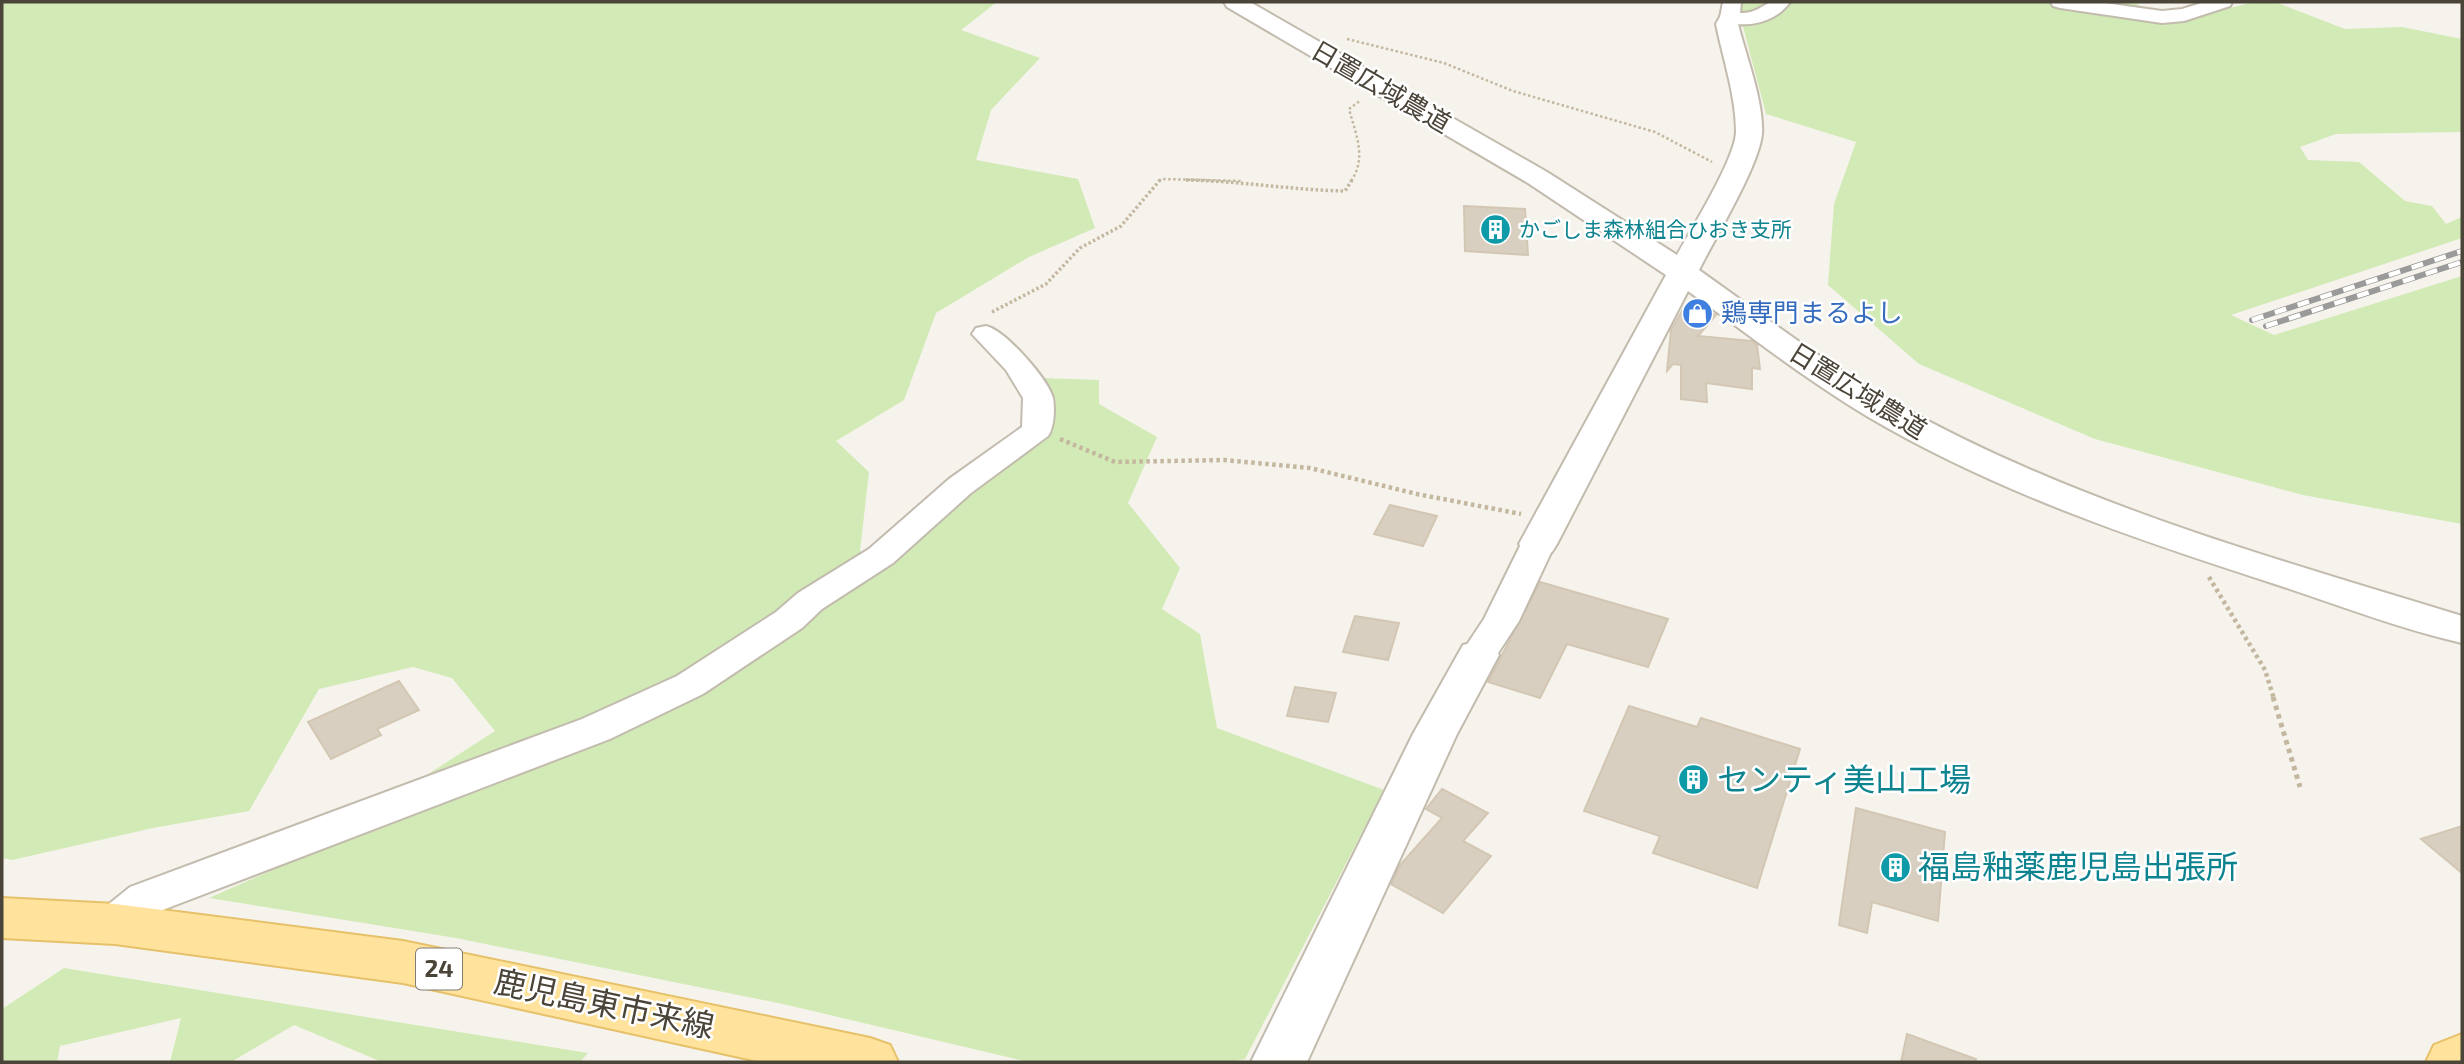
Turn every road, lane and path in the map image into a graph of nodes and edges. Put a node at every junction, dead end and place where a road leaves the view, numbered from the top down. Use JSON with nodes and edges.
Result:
{"nodes":[{"id":1,"x":1235,"y":2,"type":"edge"},
{"id":2,"x":1781,"y":2,"type":"edge"},
{"id":3,"x":2060,"y":2,"type":"edge"},
{"id":4,"x":2223,"y":2,"type":"edge"},
{"id":5,"x":1731,"y":10,"type":"edge"},
{"id":6,"x":1336,"y":36,"type":"dead end"},
{"id":7,"x":1378,"y":86,"type":"junction"},
{"id":8,"x":1735,"y":174,"type":"junction"},
{"id":9,"x":1683,"y":274,"type":"junction"},
{"id":10,"x":986,"y":334,"type":"joint"},
{"id":11,"x":1037,"y":430,"type":"junction"},
{"id":12,"x":1544,"y":532,"type":"junction"},
{"id":13,"x":2188,"y":544,"type":"junction"},
{"id":14,"x":2462,"y":630,"type":"edge"},
{"id":15,"x":1478,"y":655,"type":"joint"},
{"id":16,"x":2300,"y":787,"type":"dead end"},
{"id":17,"x":115,"y":925,"type":"junction"},
{"id":18,"x":7,"y":926,"type":"edge"},
{"id":19,"x":2462,"y":1058,"type":"edge"},
{"id":20,"x":870,"y":1062,"type":"edge"},
{"id":21,"x":1279,"y":1062,"type":"edge"},
{"id":22,"x":2454,"y":1062,"type":"edge"}],
"edges":[{"from":1,"to":7,"type":"street","name":"日置広域農道"},
{"from":2,"to":5,"type":"street"},
{"from":3,"to":4,"type":"street"},
{"from":5,"to":8,"type":"street"},
{"from":6,"to":8,"type":"path"},
{"from":7,"to":9,"type":"street","name":"日置広域農道"},
{"from":7,"to":10,"type":"path"},
{"from":8,"to":9,"type":"street"},
{"from":9,"to":12,"type":"street"},
{"from":9,"to":13,"type":"street","name":"日置広域農道"},
{"from":10,"to":11,"type":"street"},
{"from":11,"to":12,"type":"path"},
{"from":11,"to":17,"type":"street"},
{"from":12,"to":15,"type":"street"},
{"from":13,"to":14,"type":"street","name":"日置広域農道"},
{"from":13,"to":16,"type":"path"},
{"from":15,"to":21,"type":"street"},
{"from":17,"to":18,"type":"main road","name":"鹿児島東市来線","number":"24"},
{"from":17,"to":20,"type":"main road","name":"鹿児島東市来線","number":"24"},
{"from":19,"to":22,"type":"main road"}]}
